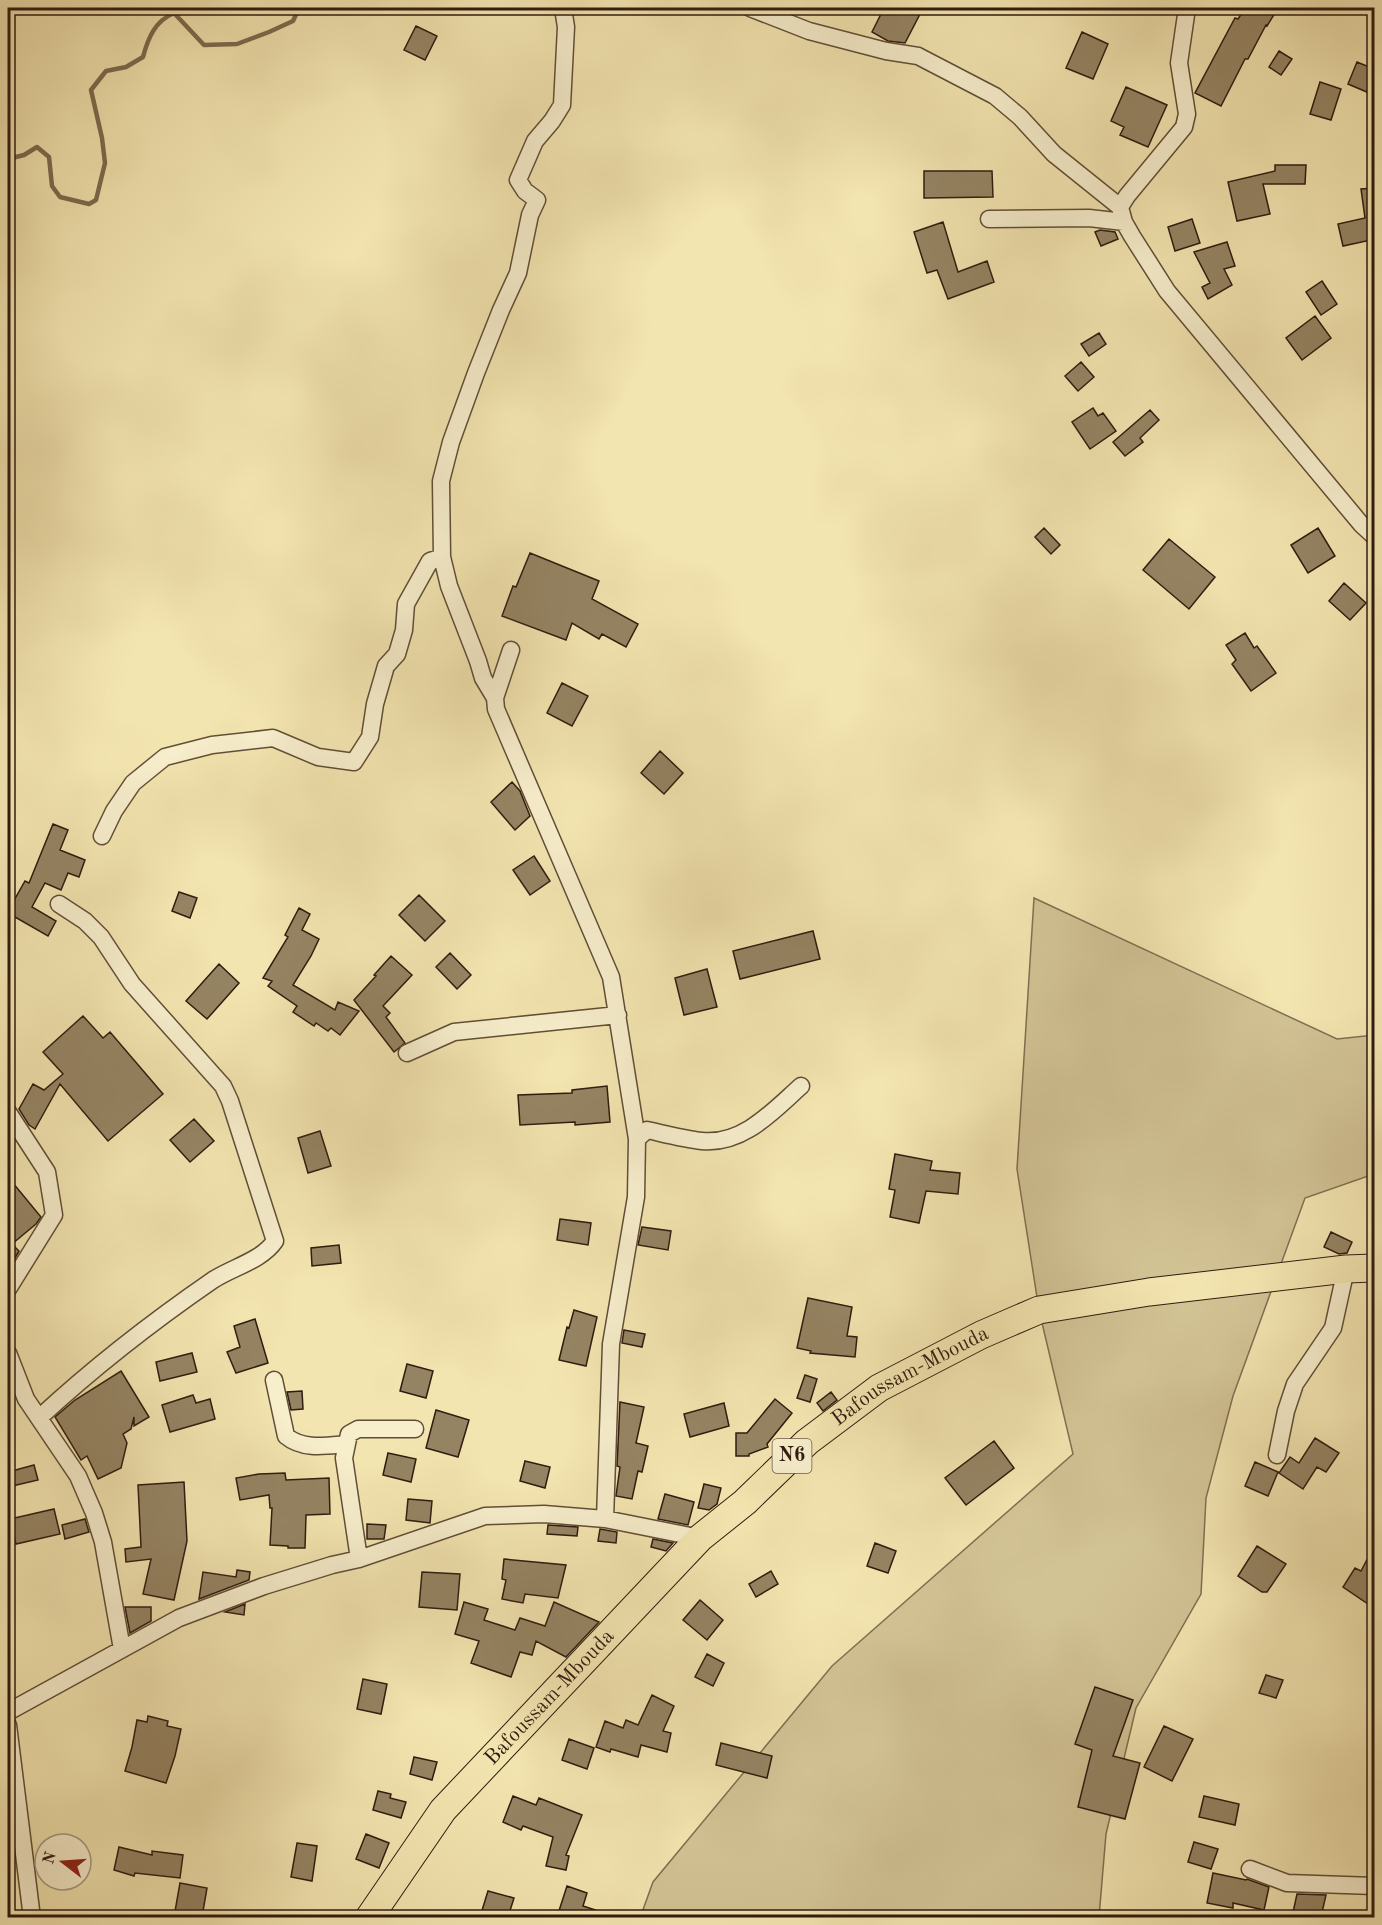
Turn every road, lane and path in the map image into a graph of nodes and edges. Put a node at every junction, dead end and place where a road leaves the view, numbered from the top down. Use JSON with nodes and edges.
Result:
{"nodes":[{"id":1,"x":563,"y":8,"type":"edge"},
{"id":2,"x":750,"y":8,"type":"edge"},
{"id":3,"x":1187,"y":8,"type":"edge"},
{"id":4,"x":1122,"y":215,"type":"junction"},
{"id":5,"x":989,"y":219,"type":"dead end"},
{"id":6,"x":1374,"y":536,"type":"edge"},
{"id":7,"x":442,"y":556,"type":"junction"},
{"id":8,"x":511,"y":650,"type":"dead end"},
{"id":9,"x":495,"y":698,"type":"junction"},
{"id":10,"x":102,"y":836,"type":"dead end"},
{"id":11,"x":59,"y":904,"type":"dead end"},
{"id":12,"x":618,"y":1015,"type":"junction"},
{"id":13,"x":407,"y":1053,"type":"dead end"},
{"id":14,"x":801,"y":1086,"type":"dead end"},
{"id":15,"x":8,"y":1112,"type":"edge"},
{"id":16,"x":637,"y":1139,"type":"junction"},
{"id":17,"x":1374,"y":1268,"type":"edge"},
{"id":18,"x":1346,"y":1269,"type":"junction"},
{"id":19,"x":8,"y":1289,"type":"edge"},
{"id":20,"x":8,"y":1353,"type":"edge"},
{"id":21,"x":274,"y":1380,"type":"dead end"},
{"id":22,"x":39,"y":1418,"type":"junction"},
{"id":23,"x":415,"y":1430,"type":"dead end"},
{"id":24,"x":346,"y":1444,"type":"junction"},
{"id":25,"x":1277,"y":1455,"type":"dead end"},
{"id":26,"x":605,"y":1519,"type":"junction"},
{"id":27,"x":700,"y":1538,"type":"junction"},
{"id":28,"x":359,"y":1558,"type":"junction"},
{"id":29,"x":122,"y":1649,"type":"junction"},
{"id":30,"x":8,"y":1712,"type":"edge"},
{"id":31,"x":8,"y":1725,"type":"edge"},
{"id":32,"x":1250,"y":1869,"type":"dead end"},
{"id":33,"x":1374,"y":1886,"type":"edge"},
{"id":34,"x":32,"y":1917,"type":"edge"},
{"id":35,"x":369,"y":1917,"type":"edge"}],
"edges":[{"from":1,"to":7,"type":"street"},
{"from":2,"to":4,"type":"street"},
{"from":3,"to":4,"type":"street"},
{"from":4,"to":5,"type":"street"},
{"from":4,"to":6,"type":"street"},
{"from":7,"to":9,"type":"street"},
{"from":7,"to":10,"type":"street"},
{"from":8,"to":9,"type":"street"},
{"from":9,"to":12,"type":"street"},
{"from":11,"to":22,"type":"street"},
{"from":12,"to":13,"type":"street"},
{"from":12,"to":16,"type":"street"},
{"from":14,"to":16,"type":"street"},
{"from":15,"to":19,"type":"street"},
{"from":16,"to":26,"type":"street"},
{"from":17,"to":18,"type":"highway","name":"Bafoussam-Mbouda","number":"N6"},
{"from":18,"to":25,"type":"street"},
{"from":18,"to":27,"type":"highway","name":"Bafoussam-Mbouda","number":"N6"},
{"from":20,"to":22,"type":"street"},
{"from":21,"to":24,"type":"street"},
{"from":22,"to":29,"type":"street"},
{"from":23,"to":24,"type":"street"},
{"from":24,"to":28,"type":"street"},
{"from":26,"to":27,"type":"street"},
{"from":26,"to":28,"type":"street"},
{"from":27,"to":35,"type":"highway","name":"Bafoussam-Mbouda","number":"N6"},
{"from":28,"to":29,"type":"street"},
{"from":29,"to":30,"type":"street"},
{"from":31,"to":34,"type":"street"},
{"from":32,"to":33,"type":"street"}]}
